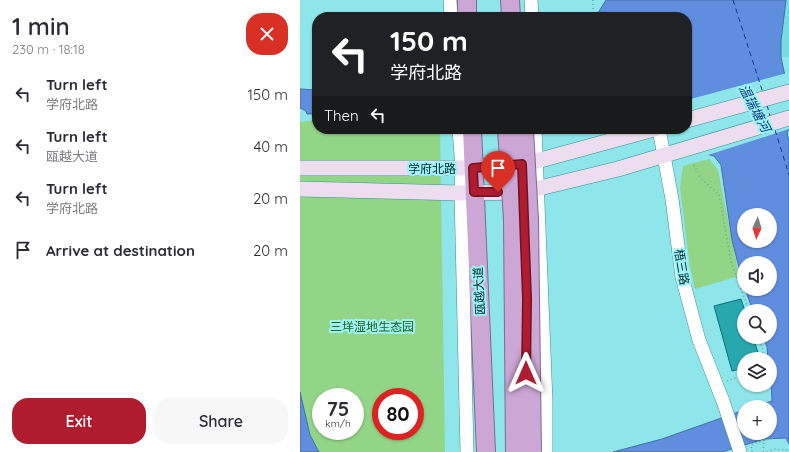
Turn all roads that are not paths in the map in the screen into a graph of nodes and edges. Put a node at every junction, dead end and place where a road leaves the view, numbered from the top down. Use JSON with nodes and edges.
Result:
{"nodes":[{"id":1,"x":450,"y":0,"type":"edge"},
{"id":2,"x":466,"y":0,"type":"edge"},
{"id":3,"x":500,"y":0,"type":"edge"},
{"id":4,"x":510,"y":0,"type":"edge"},
{"id":5,"x":518,"y":0,"type":"edge"},
{"id":6,"x":531,"y":0,"type":"edge"},
{"id":7,"x":451,"y":12,"type":"edge"},
{"id":8,"x":467,"y":12,"type":"edge"},
{"id":9,"x":501,"y":12,"type":"edge"},
{"id":10,"x":511,"y":12,"type":"edge"},
{"id":11,"x":519,"y":12,"type":"edge"},
{"id":12,"x":532,"y":12,"type":"edge"},
{"id":13,"x":789,"y":92,"type":"edge"},
{"id":14,"x":789,"y":118,"type":"edge"},
{"id":15,"x":692,"y":119,"type":"edge"},
{"id":16,"x":460,"y":134,"type":"edge"},
{"id":17,"x":471,"y":134,"type":"edge"},
{"id":18,"x":507,"y":134,"type":"edge"},
{"id":19,"x":521,"y":134,"type":"edge"},
{"id":20,"x":524,"y":134,"type":"edge"},
{"id":21,"x":534,"y":134,"type":"edge"},
{"id":22,"x":636,"y":134,"type":"edge"},
{"id":23,"x":661,"y":134,"type":"edge"},
{"id":24,"x":664,"y":155,"type":"junction"},
{"id":25,"x":529,"y":163,"type":"junction"},
{"id":26,"x":300,"y":168,"type":"edge"},
{"id":27,"x":467,"y":168,"type":"junction"},
{"id":28,"x":300,"y":189,"type":"edge"},
{"id":29,"x":530,"y":190,"type":"junction"},
{"id":30,"x":467,"y":192,"type":"junction"},
{"id":31,"x":478,"y":284,"type":"junction"},
{"id":32,"x":467,"y":452,"type":"edge"},
{"id":33,"x":478,"y":452,"type":"edge"},
{"id":34,"x":486,"y":452,"type":"edge"},
{"id":35,"x":515,"y":452,"type":"edge"},
{"id":36,"x":528,"y":452,"type":"edge"},
{"id":37,"x":532,"y":452,"type":"edge"},
{"id":38,"x":546,"y":452,"type":"edge"},
{"id":39,"x":740,"y":452,"type":"edge"}],
"edges":[{"from":1,"to":7,"type":"street"},
{"from":2,"to":8,"type":"highway"},
{"from":3,"to":9,"type":"highway"},
{"from":4,"to":10,"type":"highway"},
{"from":5,"to":11,"type":"highway"},
{"from":6,"to":12,"type":"street"},
{"from":13,"to":15,"type":"main road"},
{"from":14,"to":24,"type":"main road","name":"学府北路"},
{"from":16,"to":27,"type":"street"},
{"from":17,"to":27,"type":"highway","name":"瓯越大道"},
{"from":18,"to":35,"type":"highway","bridge":true},
{"from":19,"to":25,"type":"highway"},
{"from":20,"to":37,"type":"highway","bridge":true},
{"from":21,"to":25,"type":"street"},
{"from":22,"to":25,"type":"main road","name":"学府北路"},
{"from":23,"to":24,"type":"street","name":"梧三路"},
{"from":24,"to":29,"type":"main road","name":"学府北路"},
{"from":24,"to":39,"type":"street","name":"梧三路"},
{"from":25,"to":27,"type":"main road","name":"学府北路"},
{"from":25,"to":29,"type":"highway"},
{"from":26,"to":27,"type":"main road","name":"学府北路"},
{"from":27,"to":30,"type":"highway","name":"瓯越大道"},
{"from":28,"to":30,"type":"main road","name":"学府北路"},
{"from":29,"to":30,"type":"main road","name":"学府北路"},
{"from":29,"to":36,"type":"highway"},
{"from":29,"to":38,"type":"street"},
{"from":30,"to":31,"type":"highway","name":"瓯越大道"},
{"from":30,"to":32,"type":"street"},
{"from":31,"to":33,"type":"highway"},
{"from":31,"to":34,"type":"highway","name":"瓯越大道"}]}
